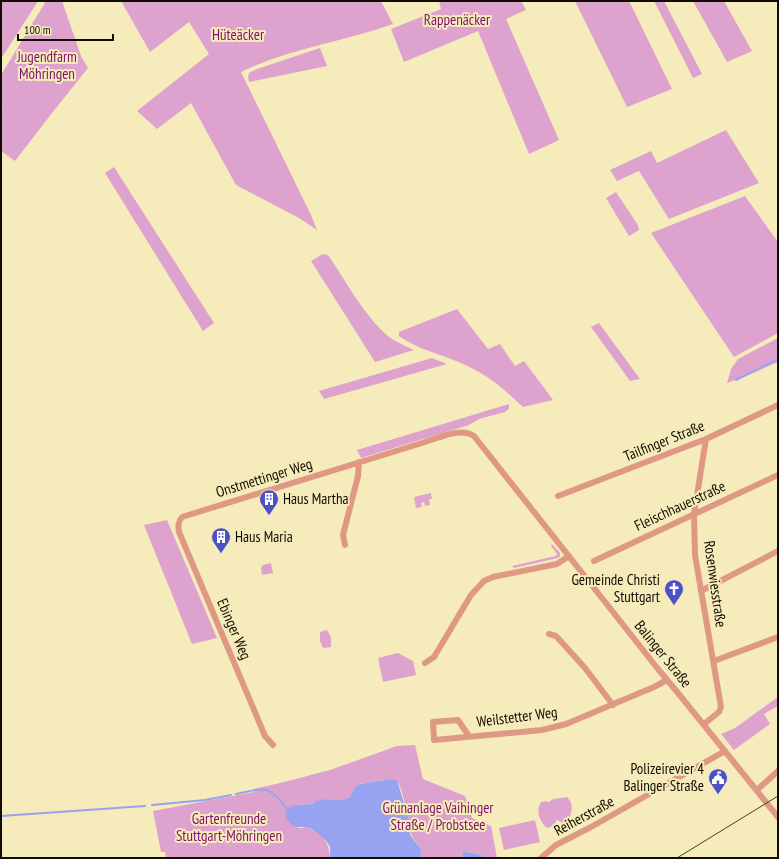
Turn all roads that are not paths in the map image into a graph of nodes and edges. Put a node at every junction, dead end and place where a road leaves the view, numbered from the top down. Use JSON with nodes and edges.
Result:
{"nodes":[{"id":1,"x":778,"y":405,"type":"edge"},
{"id":2,"x":468,"y":432,"type":"joint"},
{"id":3,"x":706,"y":439,"type":"junction"},
{"id":4,"x":358,"y":462,"type":"junction"},
{"id":5,"x":778,"y":475,"type":"edge"},
{"id":6,"x":558,"y":496,"type":"dead end"},
{"id":7,"x":694,"y":514,"type":"junction"},
{"id":8,"x":179,"y":520,"type":"joint"},
{"id":9,"x":345,"y":545,"type":"dead end"},
{"id":10,"x":778,"y":551,"type":"edge"},
{"id":11,"x":569,"y":556,"type":"junction"},
{"id":12,"x":594,"y":560,"type":"dead end"},
{"id":13,"x":701,"y":591,"type":"junction"},
{"id":14,"x":548,"y":634,"type":"dead end"},
{"id":15,"x":778,"y":637,"type":"edge"},
{"id":16,"x":714,"y":660,"type":"junction"},
{"id":17,"x":425,"y":663,"type":"dead end"},
{"id":18,"x":667,"y":680,"type":"junction"},
{"id":19,"x":613,"y":705,"type":"junction"},
{"id":20,"x":704,"y":724,"type":"junction"},
{"id":21,"x":469,"y":736,"type":"junction"},
{"id":22,"x":273,"y":745,"type":"dead end"},
{"id":23,"x":725,"y":751,"type":"junction"},
{"id":24,"x":778,"y":771,"type":"edge"},
{"id":25,"x":756,"y":790,"type":"junction"},
{"id":26,"x":778,"y":817,"type":"edge"},
{"id":27,"x":541,"y":858,"type":"edge"}],
"edges":[{"from":1,"to":3,"type":"street","name":"Tailfinger Straße"},
{"from":2,"to":4,"type":"street","name":"Onstmettinger Weg"},
{"from":2,"to":11,"type":"street","name":"Balinger Straße"},
{"from":3,"to":6,"type":"street","name":"Tailfinger Straße"},
{"from":3,"to":7,"type":"street","name":"Rosenwiesstraße"},
{"from":4,"to":8,"type":"street","name":"Onstmettinger Weg"},
{"from":4,"to":9,"type":"street"},
{"from":5,"to":7,"type":"street","name":"Fleischhauerstraße"},
{"from":7,"to":12,"type":"street","name":"Fleischhauerstraße"},
{"from":7,"to":13,"type":"street","name":"Rosenwiesstraße"},
{"from":8,"to":22,"type":"street","name":"Ebinger Weg"},
{"from":10,"to":13,"type":"street"},
{"from":11,"to":17,"type":"street"},
{"from":11,"to":18,"type":"street","name":"Balinger Straße"},
{"from":13,"to":16,"type":"street","name":"Rosenwiesstraße"},
{"from":14,"to":19,"type":"street"},
{"from":15,"to":16,"type":"street"},
{"from":16,"to":20,"type":"street","name":"Rosenwiesstraße"},
{"from":18,"to":19,"type":"street","name":"Weilstetter Weg"},
{"from":18,"to":20,"type":"street","name":"Balinger Straße"},
{"from":19,"to":21,"type":"street","name":"Weilstetter Weg"},
{"from":20,"to":23,"type":"street","name":"Balinger Straße"},
{"from":21,"to":21,"type":"street","name":"Weilstetter Weg"},
{"from":23,"to":25,"type":"street","name":"Balinger Straße"},
{"from":23,"to":27,"type":"street","name":"Reiherstraße"},
{"from":24,"to":25,"type":"street"},
{"from":25,"to":26,"type":"street","name":"Balinger Straße"}]}
